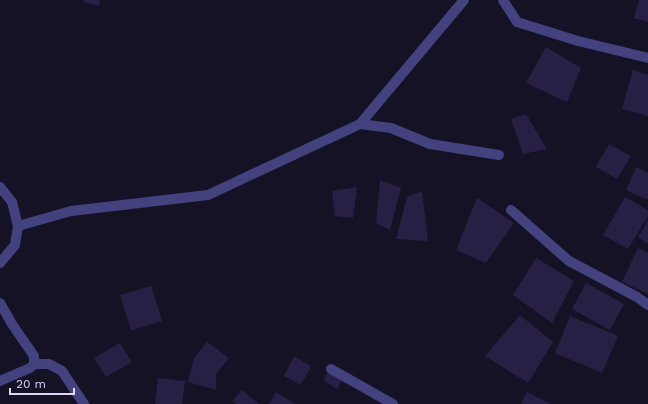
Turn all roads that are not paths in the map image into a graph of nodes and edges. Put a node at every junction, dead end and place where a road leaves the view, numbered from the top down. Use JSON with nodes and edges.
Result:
{"nodes":[{"id":1,"x":464,"y":0,"type":"edge"},
{"id":2,"x":503,"y":0,"type":"edge"},
{"id":3,"x":648,"y":58,"type":"edge"},
{"id":4,"x":360,"y":124,"type":"junction"},
{"id":5,"x":499,"y":155,"type":"dead end"},
{"id":6,"x":0,"y":187,"type":"edge"},
{"id":7,"x":511,"y":210,"type":"dead end"},
{"id":8,"x":18,"y":226,"type":"junction"},
{"id":9,"x":0,"y":263,"type":"edge"},
{"id":10,"x":0,"y":303,"type":"edge"},
{"id":11,"x":648,"y":304,"type":"edge"},
{"id":12,"x":34,"y":364,"type":"junction"},
{"id":13,"x":331,"y":369,"type":"dead end"},
{"id":14,"x":0,"y":381,"type":"edge"},
{"id":15,"x":84,"y":404,"type":"edge"},
{"id":16,"x":393,"y":404,"type":"edge"}],
"edges":[{"from":1,"to":4,"type":"street"},
{"from":2,"to":3,"type":"street"},
{"from":4,"to":5,"type":"street"},
{"from":4,"to":8,"type":"street"},
{"from":6,"to":8,"type":"street"},
{"from":7,"to":11,"type":"street"},
{"from":8,"to":9,"type":"street"},
{"from":10,"to":12,"type":"street"},
{"from":12,"to":14,"type":"street"},
{"from":12,"to":15,"type":"street"},
{"from":13,"to":16,"type":"street"}]}
